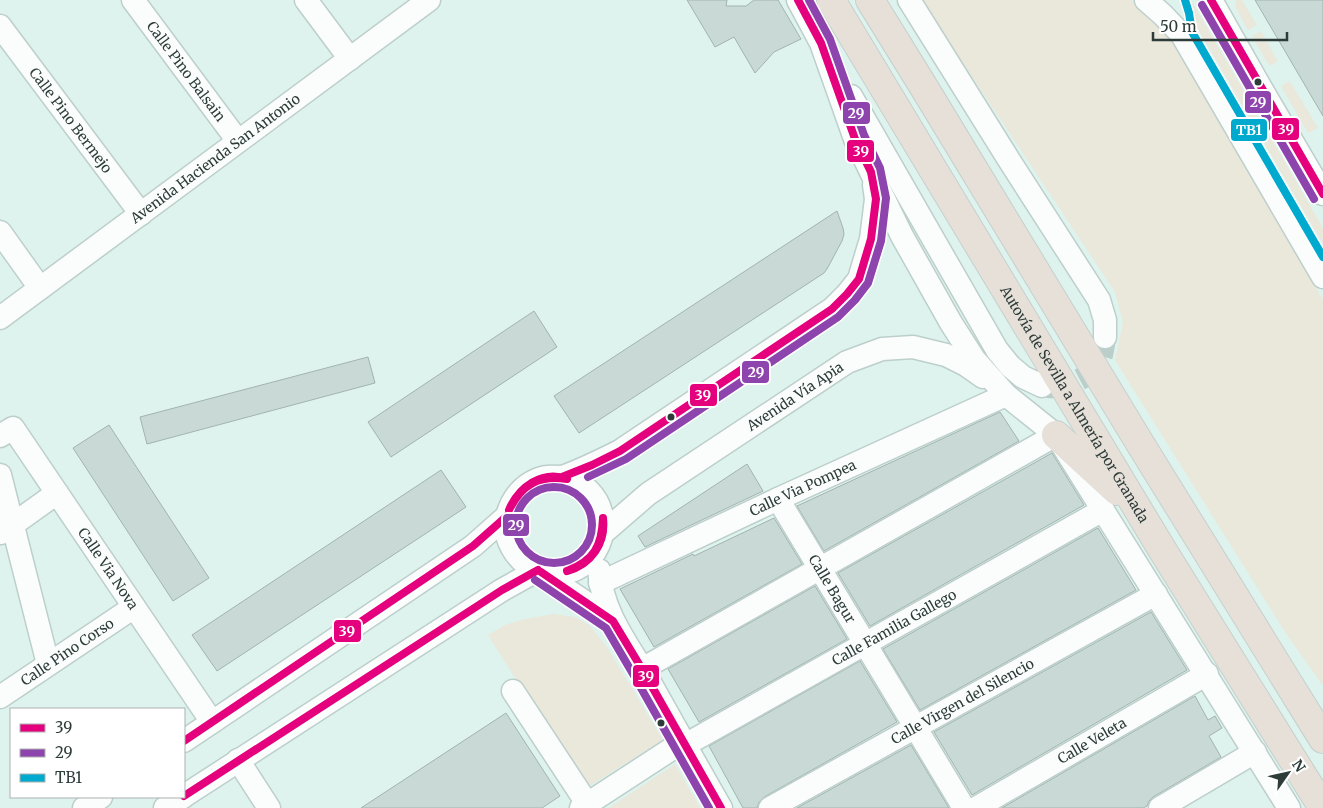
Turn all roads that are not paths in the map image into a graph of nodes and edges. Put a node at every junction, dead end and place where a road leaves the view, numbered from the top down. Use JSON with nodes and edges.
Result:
{"nodes":[{"id":1,"x":133,"y":0,"type":"edge"},
{"id":2,"x":306,"y":0,"type":"edge"},
{"id":3,"x":429,"y":0,"type":"edge"},
{"id":4,"x":798,"y":0,"type":"edge"},
{"id":5,"x":832,"y":0,"type":"edge"},
{"id":6,"x":870,"y":0,"type":"edge"},
{"id":7,"x":908,"y":0,"type":"edge"},
{"id":8,"x":1146,"y":0,"type":"edge"},
{"id":9,"x":1214,"y":1,"type":"edge"},
{"id":10,"x":0,"y":26,"type":"edge"},
{"id":11,"x":821,"y":43,"type":"junction"},
{"id":12,"x":350,"y":59,"type":"junction"},
{"id":13,"x":238,"y":141,"type":"junction"},
{"id":14,"x":871,"y":172,"type":"junction"},
{"id":15,"x":1323,"y":194,"type":"edge"},
{"id":16,"x":141,"y":214,"type":"junction"},
{"id":17,"x":0,"y":232,"type":"edge"},
{"id":18,"x":1323,"y":277,"type":"edge"},
{"id":19,"x":40,"y":288,"type":"junction"},
{"id":20,"x":0,"y":318,"type":"edge"},
{"id":21,"x":1105,"y":337,"type":"tunnel mouth"},
{"id":22,"x":1042,"y":386,"type":"tunnel mouth"},
{"id":23,"x":1006,"y":395,"type":"junction"},
{"id":24,"x":1056,"y":435,"type":"junction"},
{"id":25,"x":0,"y":436,"type":"edge"},
{"id":26,"x":0,"y":475,"type":"edge"},
{"id":27,"x":562,"y":477,"type":"junction"},
{"id":28,"x":57,"y":493,"type":"junction"},
{"id":29,"x":778,"y":499,"type":"junction"},
{"id":30,"x":1103,"y":510,"type":"junction"},
{"id":31,"x":1140,"y":513,"type":"junction"},
{"id":32,"x":507,"y":516,"type":"junction"},
{"id":33,"x":1194,"y":529,"type":"junction"},
{"id":34,"x":6,"y":530,"type":"edge"},
{"id":35,"x":600,"y":541,"type":"junction"},
{"id":36,"x":820,"y":569,"type":"junction"},
{"id":37,"x":540,"y":571,"type":"junction"},
{"id":38,"x":600,"y":583,"type":"junction"},
{"id":39,"x":1156,"y":594,"type":"junction"},
{"id":40,"x":134,"y":607,"type":"junction"},
{"id":41,"x":613,"y":621,"type":"junction"},
{"id":42,"x":865,"y":644,"type":"junction"},
{"id":43,"x":48,"y":664,"type":"junction"},
{"id":44,"x":642,"y":669,"type":"junction"},
{"id":45,"x":1207,"y":674,"type":"junction"},
{"id":46,"x":514,"y":691,"type":"dead end"},
{"id":47,"x":0,"y":697,"type":"edge"},
{"id":48,"x":1323,"y":705,"type":"edge"},
{"id":49,"x":212,"y":722,"type":"junction"},
{"id":50,"x":915,"y":727,"type":"junction"},
{"id":51,"x":1323,"y":739,"type":"edge"},
{"id":52,"x":185,"y":740,"type":"edge"},
{"id":53,"x":685,"y":745,"type":"junction"},
{"id":54,"x":1255,"y":752,"type":"junction"},
{"id":55,"x":238,"y":760,"type":"junction"},
{"id":56,"x":185,"y":795,"type":"edge"},
{"id":57,"x":99,"y":798,"type":"edge"},
{"id":58,"x":180,"y":798,"type":"edge"},
{"id":59,"x":586,"y":807,"type":"edge"},
{"id":60,"x":84,"y":808,"type":"edge"},
{"id":61,"x":165,"y":808,"type":"edge"},
{"id":62,"x":269,"y":808,"type":"edge"},
{"id":63,"x":721,"y":808,"type":"edge"},
{"id":64,"x":770,"y":808,"type":"edge"},
{"id":65,"x":964,"y":808,"type":"edge"},
{"id":66,"x":976,"y":808,"type":"edge"},
{"id":67,"x":1160,"y":808,"type":"edge"},
{"id":68,"x":1289,"y":808,"type":"edge"},
{"id":69,"x":1323,"y":808,"type":"edge"}],
"edges":[{"from":1,"to":13,"type":"street","name":"Calle Pino Balsain"},
{"from":2,"to":12,"type":"street"},
{"from":3,"to":12,"type":"street","name":"Avenida Hacienda San Antonio"},
{"from":4,"to":11,"type":"street"},
{"from":5,"to":31,"type":"highway","name":"Autovía de Sevilla a Almería por Granada"},
{"from":6,"to":33,"type":"highway"},
{"from":7,"to":21,"type":"street"},
{"from":8,"to":18,"type":"street"},
{"from":9,"to":15,"type":"street"},
{"from":10,"to":16,"type":"street","name":"Calle Pino Bermejo"},
{"from":11,"to":14,"type":"street"},
{"from":11,"to":22,"type":"street"},
{"from":12,"to":13,"type":"street","name":"Avenida Hacienda San Antonio"},
{"from":13,"to":16,"type":"street","name":"Avenida Hacienda San Antonio"},
{"from":14,"to":23,"type":"street"},
{"from":14,"to":27,"type":"street"},
{"from":16,"to":19,"type":"street","name":"Avenida Hacienda San Antonio"},
{"from":17,"to":19,"type":"street"},
{"from":19,"to":20,"type":"street","name":"Avenida Hacienda San Antonio"},
{"from":23,"to":24,"type":"street"},
{"from":23,"to":29,"type":"street","name":"Calle Via Pompea"},
{"from":23,"to":35,"type":"street","name":"Avenida Vía Apia"},
{"from":24,"to":30,"type":"street"},
{"from":24,"to":31,"type":"highway"},
{"from":24,"to":36,"type":"street"},
{"from":25,"to":28,"type":"street","name":"Calle Via Nova"},
{"from":26,"to":34,"type":"street"},
{"from":27,"to":32,"type":"street"},
{"from":27,"to":35,"type":"street"},
{"from":28,"to":34,"type":"street"},
{"from":28,"to":40,"type":"street","name":"Calle Via Nova"},
{"from":29,"to":36,"type":"street","name":"Calle Bagur"},
{"from":29,"to":38,"type":"street","name":"Calle Via Pompea"},
{"from":30,"to":39,"type":"street"},
{"from":30,"to":42,"type":"street","name":"Calle Familia Gallego"},
{"from":31,"to":69,"type":"highway","name":"Autovía de Sevilla a Almería por Granada"},
{"from":32,"to":37,"type":"street"},
{"from":32,"to":49,"type":"street"},
{"from":33,"to":48,"type":"highway"},
{"from":33,"to":51,"type":"highway"},
{"from":34,"to":43,"type":"street"},
{"from":35,"to":37,"type":"street"},
{"from":35,"to":38,"type":"street"},
{"from":36,"to":42,"type":"street","name":"Calle Bagur"},
{"from":36,"to":44,"type":"street"},
{"from":37,"to":41,"type":"street"},
{"from":37,"to":55,"type":"street"},
{"from":38,"to":41,"type":"street"},
{"from":39,"to":45,"type":"street"},
{"from":39,"to":50,"type":"street","name":"Calle Virgen del Silencio"},
{"from":40,"to":43,"type":"street","name":"Calle Pino Corso"},
{"from":40,"to":49,"type":"street","name":"Calle Via Nova"},
{"from":41,"to":44,"type":"street"},
{"from":42,"to":50,"type":"street","name":"Calle Bagur"},
{"from":42,"to":53,"type":"street","name":"Calle Familia Gallego"},
{"from":43,"to":47,"type":"street","name":"Calle Pino Corso"},
{"from":44,"to":53,"type":"street"},
{"from":45,"to":54,"type":"street"},
{"from":45,"to":66,"type":"street","name":"Calle Veleta"},
{"from":46,"to":59,"type":"street"},
{"from":49,"to":52,"type":"street"},
{"from":50,"to":64,"type":"street","name":"Calle Virgen del Silencio"},
{"from":50,"to":65,"type":"street","name":"Calle Bagur"},
{"from":53,"to":59,"type":"street","name":"Calle Familia Gallego"},
{"from":53,"to":63,"type":"street"},
{"from":54,"to":67,"type":"street"},
{"from":54,"to":68,"type":"street"},
{"from":55,"to":56,"type":"street"},
{"from":55,"to":62,"type":"street"},
{"from":57,"to":60,"type":"street"},
{"from":58,"to":61,"type":"street"}]}
